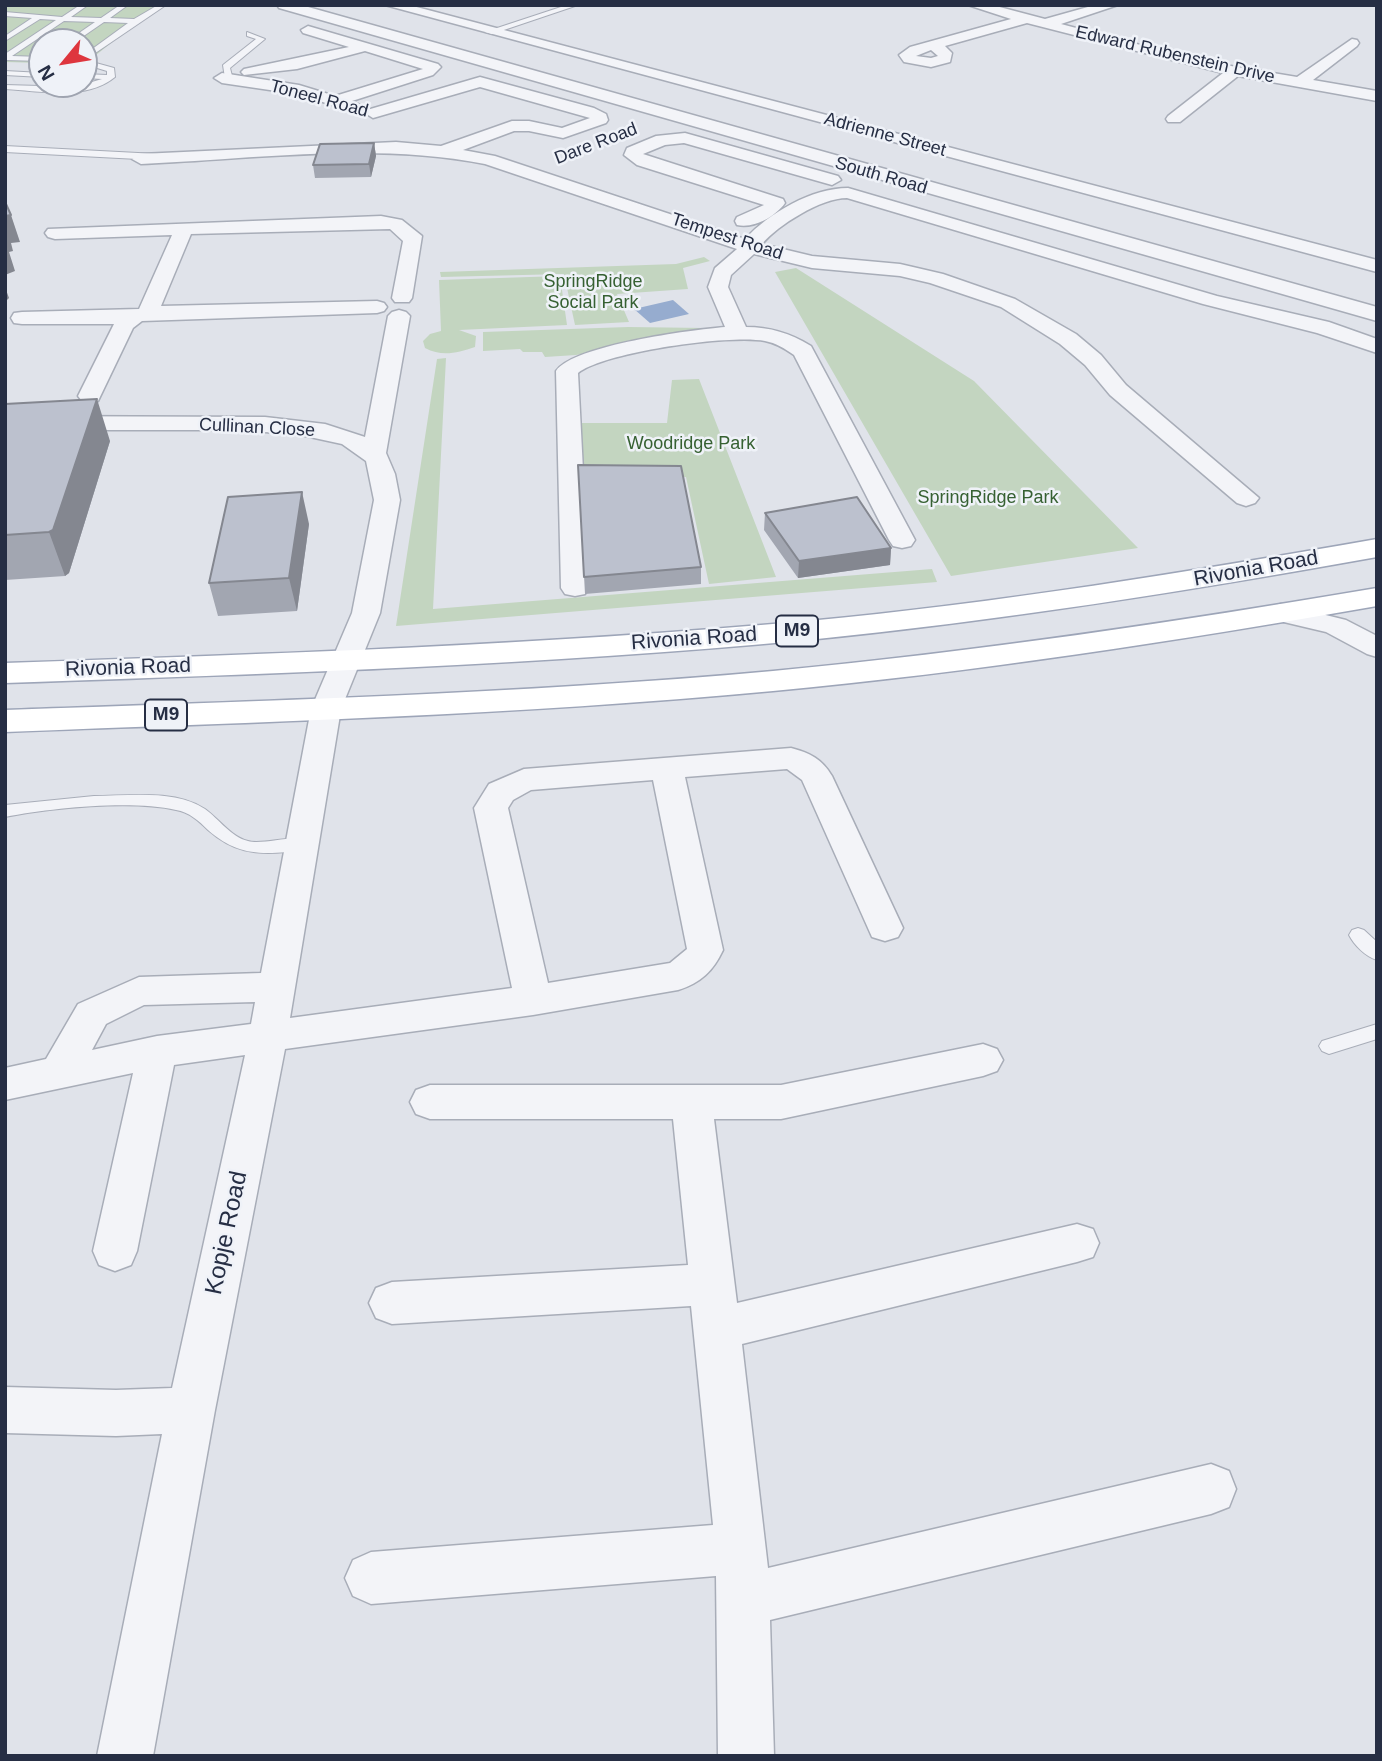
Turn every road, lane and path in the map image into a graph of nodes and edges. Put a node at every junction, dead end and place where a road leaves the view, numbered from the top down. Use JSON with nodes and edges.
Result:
{"nodes":[{"id":1,"x":85,"y":5,"type":"edge"},
{"id":2,"x":125,"y":5,"type":"edge"},
{"id":3,"x":163,"y":5,"type":"edge"},
{"id":4,"x":284,"y":5,"type":"edge"},
{"id":5,"x":310,"y":5,"type":"edge"},
{"id":6,"x":392,"y":5,"type":"edge"},
{"id":7,"x":575,"y":5,"type":"edge"},
{"id":8,"x":975,"y":5,"type":"edge"},
{"id":9,"x":1111,"y":5,"type":"edge"},
{"id":10,"x":7,"y":16,"type":"edge"},
{"id":11,"x":39,"y":17,"type":"junction"},
{"id":12,"x":63,"y":19,"type":"junction"},
{"id":13,"x":1026,"y":19,"type":"junction"},
{"id":14,"x":103,"y":20,"type":"junction"},
{"id":15,"x":135,"y":21,"type":"junction"},
{"id":16,"x":1045,"y":24,"type":"junction"},
{"id":17,"x":91,"y":28,"type":"edge"},
{"id":18,"x":308,"y":30,"type":"dead end"},
{"id":19,"x":489,"y":32,"type":"junction"},
{"id":20,"x":387,"y":33,"type":"junction"},
{"id":21,"x":250,"y":34,"type":"dead end"},
{"id":22,"x":5,"y":40,"type":"edge"},
{"id":23,"x":1352,"y":43,"type":"dead end"},
{"id":24,"x":934,"y":46,"type":"dead end"},
{"id":25,"x":365,"y":47,"type":"junction"},
{"id":26,"x":98,"y":49,"type":"edge"},
{"id":27,"x":5,"y":58,"type":"edge"},
{"id":28,"x":28,"y":59,"type":"edge"},
{"id":29,"x":98,"y":65,"type":"edge"},
{"id":30,"x":1234,"y":72,"type":"junction"},
{"id":31,"x":5,"y":73,"type":"edge"},
{"id":32,"x":28,"y":74,"type":"edge"},
{"id":33,"x":98,"y":77,"type":"edge"},
{"id":34,"x":111,"y":77,"type":"junction"},
{"id":35,"x":225,"y":77,"type":"junction"},
{"id":36,"x":1299,"y":83,"type":"junction"},
{"id":37,"x":5,"y":87,"type":"edge"},
{"id":38,"x":1377,"y":96,"type":"edge"},
{"id":39,"x":335,"y":101,"type":"junction"},
{"id":40,"x":373,"y":113,"type":"junction"},
{"id":41,"x":668,"y":116,"type":"junction"},
{"id":42,"x":485,"y":117,"type":"dead end"},
{"id":43,"x":1174,"y":118,"type":"dead end"},
{"id":44,"x":644,"y":125,"type":"dead end"},
{"id":45,"x":512,"y":126,"type":"junction"},
{"id":46,"x":393,"y":135,"type":"junction"},
{"id":47,"x":5,"y":149,"type":"edge"},
{"id":48,"x":443,"y":151,"type":"junction"},
{"id":49,"x":149,"y":158,"type":"joint"},
{"id":50,"x":548,"y":162,"type":"dead end"},
{"id":51,"x":524,"y":172,"type":"junction"},
{"id":52,"x":832,"y":180,"type":"dead end"},
{"id":53,"x":184,"y":228,"type":"junction"},
{"id":54,"x":55,"y":233,"type":"dead end"},
{"id":55,"x":715,"y":234,"type":"junction"},
{"id":56,"x":749,"y":247,"type":"junction"},
{"id":57,"x":1377,"y":266,"type":"edge"},
{"id":58,"x":400,"y":307,"type":"junction"},
{"id":59,"x":1377,"y":314,"type":"edge"},
{"id":60,"x":142,"y":315,"type":"junction"},
{"id":61,"x":22,"y":318,"type":"dead end"},
{"id":62,"x":737,"y":331,"type":"junction"},
{"id":63,"x":1377,"y":345,"type":"edge"},
{"id":64,"x":90,"y":396,"type":"edge"},
{"id":65,"x":5,"y":423,"type":"edge"},
{"id":66,"x":374,"y":453,"type":"junction"},
{"id":67,"x":1247,"y":498,"type":"dead end"},
{"id":68,"x":902,"y":540,"type":"dead end"},
{"id":69,"x":1377,"y":548,"type":"edge"},
{"id":70,"x":575,"y":588,"type":"dead end"},
{"id":71,"x":1377,"y":597,"type":"edge"},
{"id":72,"x":1281,"y":613,"type":"junction"},
{"id":73,"x":1377,"y":648,"type":"edge"},
{"id":74,"x":345,"y":658,"type":"junction"},
{"id":75,"x":5,"y":673,"type":"edge"},
{"id":76,"x":326,"y":709,"type":"junction"},
{"id":77,"x":5,"y":721,"type":"edge"},
{"id":78,"x":667,"y":767,"type":"junction"},
{"id":79,"x":5,"y":811,"type":"edge"},
{"id":80,"x":302,"y":844,"type":"junction"},
{"id":81,"x":885,"y":928,"type":"dead end"},
{"id":82,"x":1358,"y":935,"type":"dead end"},
{"id":83,"x":1377,"y":953,"type":"edge"},
{"id":84,"x":277,"y":987,"type":"junction"},
{"id":85,"x":533,"y":1000,"type":"junction"},
{"id":86,"x":1377,"y":1031,"type":"edge"},
{"id":87,"x":268,"y":1037,"type":"junction"},
{"id":88,"x":1329,"y":1046,"type":"dead end"},
{"id":89,"x":158,"y":1052,"type":"junction"},
{"id":90,"x":983,"y":1060,"type":"dead end"},
{"id":91,"x":59,"y":1073,"type":"junction"},
{"id":92,"x":5,"y":1084,"type":"edge"},
{"id":93,"x":692,"y":1101,"type":"junction"},
{"id":94,"x":430,"y":1102,"type":"dead end"},
{"id":95,"x":1077,"y":1242,"type":"dead end"},
{"id":96,"x":115,"y":1251,"type":"dead end"},
{"id":97,"x":392,"y":1303,"type":"dead end"},
{"id":98,"x":714,"y":1306,"type":"junction"},
{"id":99,"x":5,"y":1410,"type":"edge"},
{"id":100,"x":191,"y":1410,"type":"junction"},
{"id":101,"x":1211,"y":1489,"type":"dead end"},
{"id":102,"x":740,"y":1548,"type":"junction"},
{"id":103,"x":371,"y":1578,"type":"dead end"},
{"id":104,"x":744,"y":1600,"type":"junction"},
{"id":105,"x":125,"y":1756,"type":"edge"},
{"id":106,"x":746,"y":1756,"type":"edge"}],
"edges":[{"from":1,"to":12,"type":"lane"},
{"from":2,"to":14,"type":"lane"},
{"from":3,"to":15,"type":"lane"},
{"from":4,"to":20,"type":"street","name":"South Road"},
{"from":5,"to":20,"type":"street","name":"South Road"},
{"from":6,"to":19,"type":"street","name":"Adrienne Street"},
{"from":7,"to":19,"type":"lane"},
{"from":8,"to":13,"type":"street","name":"Edward Rubenstein Drive"},
{"from":9,"to":16,"type":"street"},
{"from":10,"to":11,"type":"lane"},
{"from":11,"to":12,"type":"lane"},
{"from":11,"to":22,"type":"lane"},
{"from":12,"to":14,"type":"lane"},
{"from":12,"to":27,"type":"lane"},
{"from":13,"to":16,"type":"street","name":"Edward Rubenstein Drive"},
{"from":13,"to":24,"type":"street"},
{"from":14,"to":15,"type":"lane"},
{"from":14,"to":17,"type":"lane"},
{"from":15,"to":26,"type":"lane"},
{"from":16,"to":30,"type":"street","name":"Edward Rubenstein Drive"},
{"from":18,"to":25,"type":"street"},
{"from":19,"to":57,"type":"street","name":"Adrienne Street"},
{"from":20,"to":41,"type":"street","name":"South Road"},
{"from":21,"to":35,"type":"lane"},
{"from":23,"to":36,"type":"street"},
{"from":25,"to":35,"type":"street"},
{"from":25,"to":39,"type":"street"},
{"from":27,"to":28,"type":"lane"},
{"from":29,"to":34,"type":"lane"},
{"from":30,"to":36,"type":"street","name":"Edward Rubenstein Drive"},
{"from":30,"to":43,"type":"street"},
{"from":31,"to":32,"type":"lane"},
{"from":33,"to":34,"type":"lane"},
{"from":34,"to":37,"type":"lane"},
{"from":35,"to":39,"type":"street","name":"Toneel Road"},
{"from":36,"to":38,"type":"street","name":"Edward Rubenstein Drive"},
{"from":39,"to":40,"type":"street","name":"Toneel Road"},
{"from":40,"to":45,"type":"street"},
{"from":40,"to":46,"type":"street","name":"Toneel Road"},
{"from":41,"to":44,"type":"street","name":"Dare Road"},
{"from":41,"to":59,"type":"street","name":"South Road"},
{"from":42,"to":45,"type":"street"},
{"from":45,"to":48,"type":"street"},
{"from":46,"to":48,"type":"street","name":"Tempest Road"},
{"from":46,"to":49,"type":"street","name":"Tempest Road"},
{"from":47,"to":49,"type":"lane"},
{"from":48,"to":51,"type":"street","name":"Tempest Road"},
{"from":50,"to":51,"type":"street","name":"Dare Road"},
{"from":51,"to":55,"type":"street","name":"Tempest Road"},
{"from":52,"to":55,"type":"street"},
{"from":53,"to":54,"type":"street"},
{"from":53,"to":58,"type":"street"},
{"from":53,"to":60,"type":"street"},
{"from":55,"to":56,"type":"street","name":"Tempest Road"},
{"from":56,"to":62,"type":"street"},
{"from":56,"to":63,"type":"street"},
{"from":56,"to":67,"type":"street","name":"Tempest Road"},
{"from":58,"to":60,"type":"street"},
{"from":58,"to":66,"type":"street"},
{"from":60,"to":61,"type":"street"},
{"from":60,"to":64,"type":"street"},
{"from":62,"to":68,"type":"street"},
{"from":62,"to":70,"type":"street"},
{"from":65,"to":66,"type":"street","name":"Cullinan Close"},
{"from":66,"to":74,"type":"street"},
{"from":69,"to":74,"type":"main road","name":"Rivonia Road","number":"M9"},
{"from":71,"to":72,"type":"main road","number":"M9"},
{"from":72,"to":73,"type":"street"},
{"from":72,"to":76,"type":"main road","number":"M9"},
{"from":74,"to":75,"type":"main road","name":"Rivonia Road","number":"M9"},
{"from":74,"to":76,"type":"street","name":"Kopje Road"},
{"from":76,"to":77,"type":"main road","number":"M9"},
{"from":76,"to":80,"type":"street","name":"Kopje Road"},
{"from":78,"to":81,"type":"street"},
{"from":78,"to":85,"type":"street"},
{"from":78,"to":85,"type":"street"},
{"from":79,"to":80,"type":"lane"},
{"from":80,"to":84,"type":"street","name":"Kopje Road"},
{"from":82,"to":83,"type":"lane"},
{"from":84,"to":87,"type":"street","name":"Kopje Road"},
{"from":84,"to":91,"type":"street"},
{"from":85,"to":87,"type":"street"},
{"from":86,"to":88,"type":"lane"},
{"from":87,"to":89,"type":"street"},
{"from":87,"to":100,"type":"street","name":"Kopje Road"},
{"from":89,"to":91,"type":"street"},
{"from":89,"to":96,"type":"street"},
{"from":90,"to":93,"type":"street"},
{"from":91,"to":92,"type":"street"},
{"from":93,"to":94,"type":"street"},
{"from":93,"to":98,"type":"street"},
{"from":95,"to":98,"type":"street"},
{"from":97,"to":98,"type":"street"},
{"from":98,"to":102,"type":"street"},
{"from":99,"to":100,"type":"street"},
{"from":100,"to":105,"type":"street","name":"Kopje Road"},
{"from":101,"to":104,"type":"street"},
{"from":102,"to":103,"type":"street"},
{"from":102,"to":104,"type":"street"},
{"from":104,"to":106,"type":"street"}]}
